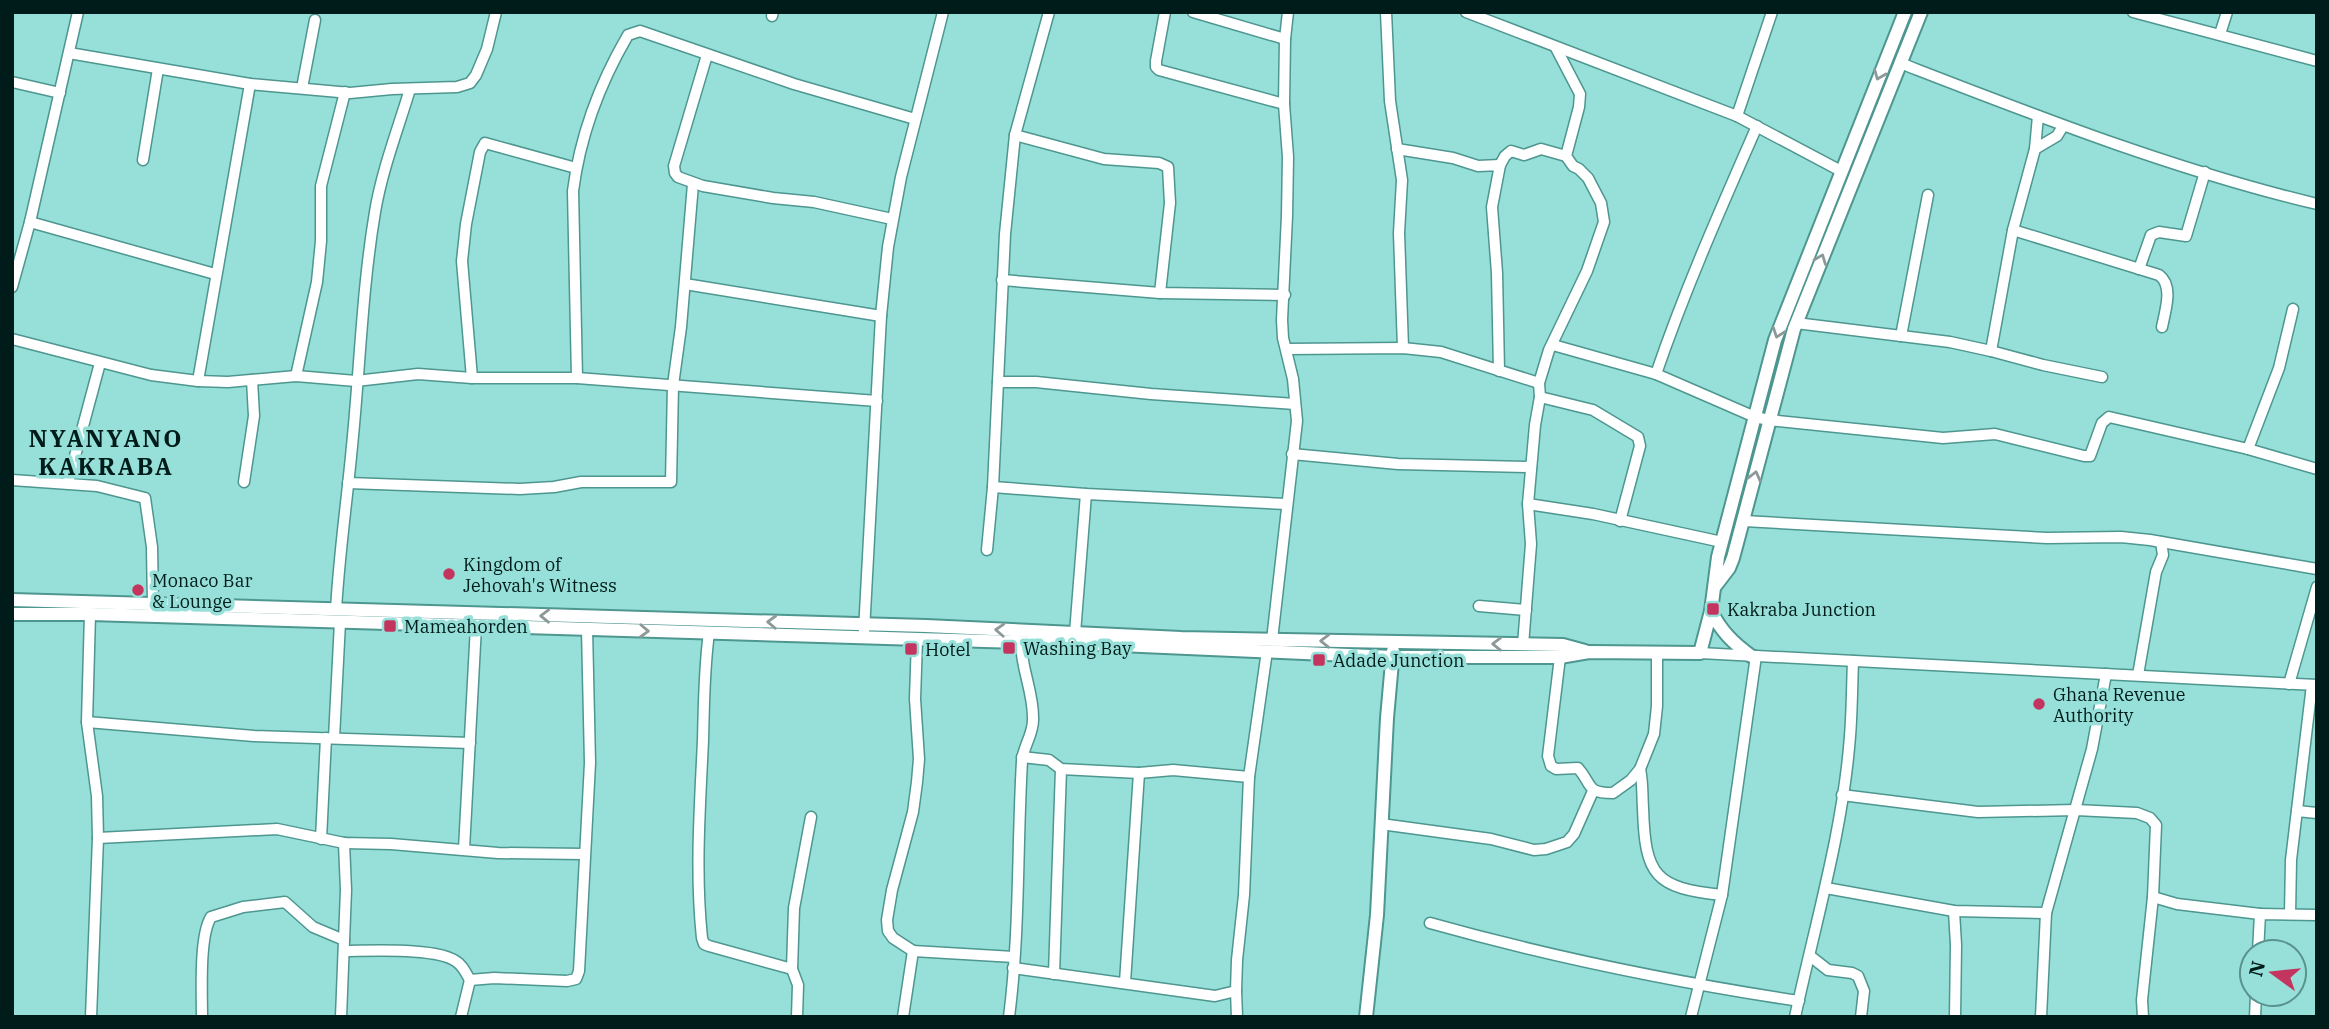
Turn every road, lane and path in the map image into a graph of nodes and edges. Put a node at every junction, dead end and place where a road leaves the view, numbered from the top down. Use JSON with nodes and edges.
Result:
{"nodes":[{"id":1,"x":78,"y":12,"type":"edge"},
{"id":2,"x":496,"y":12,"type":"edge"},
{"id":3,"x":943,"y":12,"type":"edge"},
{"id":4,"x":1049,"y":12,"type":"edge"},
{"id":5,"x":1165,"y":12,"type":"edge"},
{"id":6,"x":1194,"y":12,"type":"edge"},
{"id":7,"x":1288,"y":12,"type":"edge"},
{"id":8,"x":1386,"y":12,"type":"edge"},
{"id":9,"x":1465,"y":12,"type":"edge"},
{"id":10,"x":1772,"y":12,"type":"edge"},
{"id":11,"x":1905,"y":12,"type":"edge"},
{"id":12,"x":1921,"y":12,"type":"edge"},
{"id":13,"x":2133,"y":12,"type":"edge"},
{"id":14,"x":2228,"y":12,"type":"edge"},
{"id":15,"x":315,"y":20,"type":"dead end"},
{"id":16,"x":2220,"y":34,"type":"junction"},
{"id":17,"x":1285,"y":40,"type":"junction"},
{"id":18,"x":1556,"y":48,"type":"junction"},
{"id":19,"x":69,"y":53,"type":"junction"},
{"id":20,"x":707,"y":55,"type":"junction"},
{"id":21,"x":2317,"y":61,"type":"edge"},
{"id":22,"x":1900,"y":63,"type":"junction"},
{"id":23,"x":158,"y":69,"type":"junction"},
{"id":24,"x":12,"y":82,"type":"edge"},
{"id":25,"x":250,"y":84,"type":"junction"},
{"id":26,"x":302,"y":88,"type":"junction"},
{"id":27,"x":410,"y":89,"type":"junction"},
{"id":28,"x":345,"y":92,"type":"junction"},
{"id":29,"x":60,"y":93,"type":"junction"},
{"id":30,"x":1284,"y":104,"type":"junction"},
{"id":31,"x":1737,"y":116,"type":"junction"},
{"id":32,"x":2038,"y":116,"type":"junction"},
{"id":33,"x":915,"y":119,"type":"junction"},
{"id":34,"x":1757,"y":126,"type":"junction"},
{"id":35,"x":2063,"y":126,"type":"junction"},
{"id":36,"x":1015,"y":135,"type":"junction"},
{"id":37,"x":1397,"y":149,"type":"junction"},
{"id":38,"x":2035,"y":149,"type":"junction"},
{"id":39,"x":1566,"y":156,"type":"junction"},
{"id":40,"x":143,"y":160,"type":"dead end"},
{"id":41,"x":1500,"y":165,"type":"junction"},
{"id":42,"x":576,"y":168,"type":"junction"},
{"id":43,"x":1841,"y":170,"type":"junction"},
{"id":44,"x":2205,"y":172,"type":"junction"},
{"id":45,"x":692,"y":184,"type":"junction"},
{"id":46,"x":1928,"y":195,"type":"dead end"},
{"id":47,"x":2317,"y":204,"type":"edge"},
{"id":48,"x":892,"y":219,"type":"junction"},
{"id":49,"x":30,"y":222,"type":"junction"},
{"id":50,"x":2013,"y":230,"type":"junction"},
{"id":51,"x":2139,"y":268,"type":"junction"},
{"id":52,"x":215,"y":274,"type":"junction"},
{"id":53,"x":1002,"y":280,"type":"junction"},
{"id":54,"x":685,"y":284,"type":"junction"},
{"id":55,"x":12,"y":287,"type":"edge"},
{"id":56,"x":1160,"y":293,"type":"junction"},
{"id":57,"x":1285,"y":295,"type":"junction"},
{"id":58,"x":2293,"y":309,"type":"dead end"},
{"id":59,"x":881,"y":316,"type":"junction"},
{"id":60,"x":1796,"y":323,"type":"junction"},
{"id":61,"x":2162,"y":327,"type":"dead end"},
{"id":62,"x":1901,"y":336,"type":"junction"},
{"id":63,"x":12,"y":339,"type":"edge"},
{"id":64,"x":1553,"y":345,"type":"junction"},
{"id":65,"x":1403,"y":348,"type":"junction"},
{"id":66,"x":1287,"y":349,"type":"junction"},
{"id":67,"x":1992,"y":351,"type":"junction"},
{"id":68,"x":100,"y":363,"type":"junction"},
{"id":69,"x":1499,"y":371,"type":"junction"},
{"id":70,"x":1656,"y":374,"type":"junction"},
{"id":71,"x":296,"y":376,"type":"junction"},
{"id":72,"x":2102,"y":377,"type":"dead end"},
{"id":73,"x":472,"y":378,"type":"junction"},
{"id":74,"x":577,"y":378,"type":"junction"},
{"id":75,"x":252,"y":380,"type":"junction"},
{"id":76,"x":198,"y":381,"type":"junction"},
{"id":77,"x":356,"y":381,"type":"junction"},
{"id":78,"x":998,"y":382,"type":"junction"},
{"id":79,"x":1539,"y":383,"type":"junction"},
{"id":80,"x":673,"y":385,"type":"junction"},
{"id":81,"x":1540,"y":397,"type":"junction"},
{"id":82,"x":877,"y":401,"type":"junction"},
{"id":83,"x":1295,"y":404,"type":"junction"},
{"id":84,"x":1755,"y":416,"type":"junction"},
{"id":85,"x":1769,"y":420,"type":"junction"},
{"id":86,"x":2248,"y":449,"type":"junction"},
{"id":87,"x":1292,"y":454,"type":"junction"},
{"id":88,"x":1531,"y":467,"type":"junction"},
{"id":89,"x":2317,"y":469,"type":"edge"},
{"id":90,"x":12,"y":480,"type":"edge"},
{"id":91,"x":68,"y":482,"type":"junction"},
{"id":92,"x":244,"y":482,"type":"dead end"},
{"id":93,"x":348,"y":483,"type":"junction"},
{"id":94,"x":993,"y":487,"type":"junction"},
{"id":95,"x":1086,"y":494,"type":"junction"},
{"id":96,"x":1286,"y":504,"type":"junction"},
{"id":97,"x":1528,"y":504,"type":"junction"},
{"id":98,"x":1620,"y":521,"type":"junction"},
{"id":99,"x":1744,"y":521,"type":"junction"},
{"id":100,"x":1722,"y":542,"type":"junction"},
{"id":101,"x":2161,"y":542,"type":"junction"},
{"id":102,"x":987,"y":550,"type":"dead end"},
{"id":103,"x":2317,"y":569,"type":"edge"},
{"id":104,"x":1715,"y":585,"type":"junction"},
{"id":105,"x":2317,"y":587,"type":"edge"},
{"id":106,"x":12,"y":600,"type":"edge"},
{"id":107,"x":153,"y":605,"type":"junction"},
{"id":108,"x":1479,"y":606,"type":"dead end"},
{"id":109,"x":1526,"y":610,"type":"junction"},
{"id":110,"x":1711,"y":611,"type":"junction"},
{"id":111,"x":12,"y":614,"type":"edge"},
{"id":112,"x":90,"y":614,"type":"junction"},
{"id":113,"x":338,"y":616,"type":"junction"},
{"id":114,"x":476,"y":626,"type":"junction"},
{"id":115,"x":587,"y":629,"type":"junction"},
{"id":116,"x":864,"y":631,"type":"junction"},
{"id":117,"x":709,"y":633,"type":"junction"},
{"id":118,"x":1075,"y":633,"type":"junction"},
{"id":119,"x":917,"y":639,"type":"junction"},
{"id":120,"x":1021,"y":642,"type":"junction"},
{"id":121,"x":1393,"y":643,"type":"junction"},
{"id":122,"x":1270,"y":645,"type":"junction"},
{"id":123,"x":1523,"y":645,"type":"junction"},
{"id":124,"x":1589,"y":652,"type":"junction"},
{"id":125,"x":1657,"y":653,"type":"junction"},
{"id":126,"x":1700,"y":653,"type":"junction"},
{"id":127,"x":1754,"y":656,"type":"junction"},
{"id":128,"x":1393,"y":657,"type":"junction"},
{"id":129,"x":1560,"y":657,"type":"junction"},
{"id":130,"x":1853,"y":660,"type":"junction"},
{"id":131,"x":2106,"y":674,"type":"junction"},
{"id":132,"x":2138,"y":675,"type":"junction"},
{"id":133,"x":2289,"y":684,"type":"junction"},
{"id":134,"x":2314,"y":685,"type":"edge"},
{"id":135,"x":87,"y":722,"type":"junction"},
{"id":136,"x":330,"y":738,"type":"junction"},
{"id":137,"x":470,"y":743,"type":"junction"},
{"id":138,"x":1022,"y":757,"type":"junction"},
{"id":139,"x":1061,"y":769,"type":"junction"},
{"id":140,"x":1640,"y":769,"type":"junction"},
{"id":141,"x":1139,"y":773,"type":"junction"},
{"id":142,"x":1249,"y":777,"type":"junction"},
{"id":143,"x":1593,"y":791,"type":"junction"},
{"id":144,"x":1842,"y":795,"type":"junction"},
{"id":145,"x":2076,"y":810,"type":"junction"},
{"id":146,"x":2297,"y":811,"type":"junction"},
{"id":147,"x":2317,"y":813,"type":"edge"},
{"id":148,"x":811,"y":817,"type":"dead end"},
{"id":149,"x":1381,"y":824,"type":"junction"},
{"id":150,"x":98,"y":838,"type":"junction"},
{"id":151,"x":321,"y":839,"type":"junction"},
{"id":152,"x":344,"y":843,"type":"junction"},
{"id":153,"x":464,"y":849,"type":"junction"},
{"id":154,"x":584,"y":855,"type":"junction"},
{"id":155,"x":1826,"y":888,"type":"junction"},
{"id":156,"x":1722,"y":895,"type":"junction"},
{"id":157,"x":2153,"y":897,"type":"junction"},
{"id":158,"x":1954,"y":911,"type":"junction"},
{"id":159,"x":2046,"y":913,"type":"junction"},
{"id":160,"x":2260,"y":914,"type":"junction"},
{"id":161,"x":2290,"y":914,"type":"junction"},
{"id":162,"x":2317,"y":915,"type":"edge"},
{"id":163,"x":1430,"y":923,"type":"dead end"},
{"id":164,"x":2259,"y":938,"type":"edge"},
{"id":165,"x":344,"y":945,"type":"junction"},
{"id":166,"x":913,"y":950,"type":"junction"},
{"id":167,"x":1810,"y":956,"type":"junction"},
{"id":168,"x":1014,"y":962,"type":"junction"},
{"id":169,"x":792,"y":969,"type":"junction"},
{"id":170,"x":1054,"y":974,"type":"junction"},
{"id":171,"x":470,"y":979,"type":"junction"},
{"id":172,"x":1125,"y":982,"type":"junction"},
{"id":173,"x":1698,"y":985,"type":"junction"},
{"id":174,"x":1236,"y":991,"type":"junction"},
{"id":175,"x":1799,"y":1001,"type":"junction"},
{"id":176,"x":91,"y":1017,"type":"edge"},
{"id":177,"x":202,"y":1017,"type":"edge"},
{"id":178,"x":341,"y":1017,"type":"edge"},
{"id":179,"x":461,"y":1017,"type":"edge"},
{"id":180,"x":797,"y":1017,"type":"edge"},
{"id":181,"x":903,"y":1017,"type":"edge"},
{"id":182,"x":1009,"y":1017,"type":"edge"},
{"id":183,"x":1237,"y":1017,"type":"edge"},
{"id":184,"x":1366,"y":1017,"type":"edge"},
{"id":185,"x":1691,"y":1017,"type":"edge"},
{"id":186,"x":1795,"y":1017,"type":"edge"},
{"id":187,"x":1861,"y":1017,"type":"edge"},
{"id":188,"x":1955,"y":1017,"type":"edge"},
{"id":189,"x":2041,"y":1017,"type":"edge"},
{"id":190,"x":2143,"y":1017,"type":"edge"}],
"edges":[{"from":1,"to":19,"type":"street"},
{"from":2,"to":27,"type":"street"},
{"from":3,"to":33,"type":"street"},
{"from":4,"to":36,"type":"street"},
{"from":5,"to":30,"type":"street"},
{"from":6,"to":17,"type":"street"},
{"from":7,"to":17,"type":"street"},
{"from":8,"to":37,"type":"street"},
{"from":9,"to":18,"type":"street"},
{"from":10,"to":31,"type":"street"},
{"from":11,"to":43,"type":"street","one_way":true},
{"from":12,"to":22,"type":"street"},
{"from":13,"to":16,"type":"street"},
{"from":14,"to":16,"type":"street"},
{"from":15,"to":26,"type":"street"},
{"from":16,"to":21,"type":"street"},
{"from":17,"to":30,"type":"street"},
{"from":18,"to":31,"type":"street"},
{"from":18,"to":39,"type":"street"},
{"from":19,"to":23,"type":"street"},
{"from":19,"to":29,"type":"street"},
{"from":20,"to":33,"type":"street"},
{"from":20,"to":42,"type":"street"},
{"from":20,"to":45,"type":"street"},
{"from":22,"to":32,"type":"street"},
{"from":60,"to":22,"type":"street","one_way":true},
{"from":23,"to":25,"type":"street"},
{"from":23,"to":40,"type":"street"},
{"from":24,"to":29,"type":"street"},
{"from":25,"to":26,"type":"street"},
{"from":25,"to":52,"type":"street"},
{"from":26,"to":28,"type":"street"},
{"from":27,"to":28,"type":"street"},
{"from":27,"to":77,"type":"street"},
{"from":28,"to":71,"type":"street"},
{"from":29,"to":49,"type":"street"},
{"from":30,"to":57,"type":"street"},
{"from":31,"to":34,"type":"street"},
{"from":32,"to":35,"type":"street"},
{"from":32,"to":38,"type":"street"},
{"from":33,"to":48,"type":"street"},
{"from":34,"to":43,"type":"street"},
{"from":34,"to":70,"type":"street"},
{"from":35,"to":38,"type":"street"},
{"from":35,"to":44,"type":"street"},
{"from":36,"to":53,"type":"street"},
{"from":36,"to":56,"type":"street"},
{"from":37,"to":41,"type":"street"},
{"from":37,"to":65,"type":"street"},
{"from":38,"to":50,"type":"street"},
{"from":39,"to":41,"type":"street"},
{"from":39,"to":64,"type":"street"},
{"from":41,"to":69,"type":"street"},
{"from":42,"to":73,"type":"street"},
{"from":42,"to":74,"type":"street"},
{"from":43,"to":84,"type":"street","one_way":true},
{"from":44,"to":47,"type":"street"},
{"from":44,"to":51,"type":"street"},
{"from":45,"to":48,"type":"street"},
{"from":45,"to":54,"type":"street"},
{"from":46,"to":62,"type":"street"},
{"from":48,"to":59,"type":"street"},
{"from":49,"to":52,"type":"street"},
{"from":49,"to":55,"type":"street"},
{"from":50,"to":51,"type":"street"},
{"from":50,"to":67,"type":"street"},
{"from":51,"to":61,"type":"street"},
{"from":52,"to":76,"type":"street"},
{"from":53,"to":56,"type":"street"},
{"from":53,"to":78,"type":"street"},
{"from":54,"to":59,"type":"street"},
{"from":54,"to":80,"type":"street"},
{"from":56,"to":57,"type":"street"},
{"from":57,"to":66,"type":"street"},
{"from":58,"to":86,"type":"street"},
{"from":59,"to":82,"type":"street"},
{"from":60,"to":62,"type":"street"},
{"from":60,"to":85,"type":"street"},
{"from":62,"to":67,"type":"street"},
{"from":63,"to":68,"type":"street"},
{"from":64,"to":70,"type":"street"},
{"from":64,"to":79,"type":"street"},
{"from":65,"to":66,"type":"street"},
{"from":65,"to":69,"type":"street"},
{"from":66,"to":83,"type":"street"},
{"from":67,"to":72,"type":"street"},
{"from":68,"to":76,"type":"street"},
{"from":68,"to":91,"type":"street"},
{"from":69,"to":79,"type":"street"},
{"from":70,"to":84,"type":"street"},
{"from":71,"to":75,"type":"street"},
{"from":71,"to":77,"type":"street"},
{"from":73,"to":74,"type":"street"},
{"from":73,"to":77,"type":"street"},
{"from":74,"to":80,"type":"street"},
{"from":75,"to":76,"type":"street"},
{"from":75,"to":92,"type":"street"},
{"from":77,"to":93,"type":"street"},
{"from":78,"to":83,"type":"street"},
{"from":78,"to":94,"type":"street"},
{"from":79,"to":81,"type":"street"},
{"from":80,"to":82,"type":"street"},
{"from":80,"to":93,"type":"street"},
{"from":81,"to":88,"type":"street"},
{"from":81,"to":98,"type":"street"},
{"from":82,"to":116,"type":"street"},
{"from":83,"to":87,"type":"street"},
{"from":84,"to":85,"type":"street"},
{"from":84,"to":100,"type":"street"},
{"from":85,"to":86,"type":"street"},
{"from":99,"to":85,"type":"street","one_way":true},
{"from":86,"to":89,"type":"street"},
{"from":87,"to":88,"type":"street"},
{"from":87,"to":96,"type":"street"},
{"from":88,"to":97,"type":"street"},
{"from":90,"to":91,"type":"street"},
{"from":91,"to":107,"type":"street"},
{"from":93,"to":113,"type":"street"},
{"from":94,"to":95,"type":"street"},
{"from":94,"to":102,"type":"street"},
{"from":95,"to":96,"type":"street"},
{"from":95,"to":118,"type":"street"},
{"from":96,"to":122,"type":"street"},
{"from":97,"to":98,"type":"street"},
{"from":97,"to":109,"type":"street"},
{"from":98,"to":100,"type":"street"},
{"from":99,"to":101,"type":"street"},
{"from":99,"to":104,"type":"street"},
{"from":100,"to":104,"type":"street"},
{"from":101,"to":103,"type":"street"},
{"from":101,"to":132,"type":"street"},
{"from":104,"to":110,"type":"street"},
{"from":105,"to":133,"type":"street"},
{"from":106,"to":107,"type":"street"},
{"from":107,"to":113,"type":"street"},
{"from":108,"to":109,"type":"street"},
{"from":109,"to":123,"type":"street"},
{"from":110,"to":126,"type":"street"},
{"from":110,"to":127,"type":"street"},
{"from":111,"to":112,"type":"street"},
{"from":112,"to":113,"type":"street"},
{"from":112,"to":135,"type":"street"},
{"from":113,"to":114,"type":"street"},
{"from":116,"to":113,"type":"street","one_way":true},
{"from":113,"to":136,"type":"street"},
{"from":114,"to":115,"type":"street"},
{"from":114,"to":137,"type":"street"},
{"from":115,"to":117,"type":"street","one_way":true},
{"from":115,"to":154,"type":"street"},
{"from":116,"to":117,"type":"street"},
{"from":118,"to":116,"type":"street","one_way":true},
{"from":116,"to":119,"type":"street"},
{"from":117,"to":169,"type":"street"},
{"from":118,"to":122,"type":"street"},
{"from":119,"to":120,"type":"street"},
{"from":119,"to":166,"type":"street"},
{"from":120,"to":122,"type":"street"},
{"from":120,"to":138,"type":"street"},
{"from":121,"to":122,"type":"street","one_way":true},
{"from":123,"to":121,"type":"street","one_way":true},
{"from":121,"to":128,"type":"street"},
{"from":122,"to":128,"type":"street"},
{"from":122,"to":142,"type":"street"},
{"from":123,"to":124,"type":"street"},
{"from":124,"to":125,"type":"street"},
{"from":124,"to":129,"type":"street"},
{"from":125,"to":126,"type":"street"},
{"from":125,"to":140,"type":"street"},
{"from":126,"to":127,"type":"street"},
{"from":127,"to":130,"type":"street"},
{"from":127,"to":156,"type":"street"},
{"from":128,"to":129,"type":"street"},
{"from":128,"to":149,"type":"street"},
{"from":129,"to":143,"type":"street"},
{"from":130,"to":131,"type":"street"},
{"from":130,"to":144,"type":"street"},
{"from":131,"to":132,"type":"street"},
{"from":131,"to":145,"type":"street"},
{"from":132,"to":133,"type":"street"},
{"from":133,"to":134,"type":"street"},
{"from":134,"to":146,"type":"street"},
{"from":135,"to":136,"type":"street"},
{"from":135,"to":150,"type":"street"},
{"from":136,"to":137,"type":"street"},
{"from":136,"to":151,"type":"street"},
{"from":137,"to":153,"type":"street"},
{"from":138,"to":139,"type":"street"},
{"from":138,"to":168,"type":"street"},
{"from":139,"to":141,"type":"street"},
{"from":139,"to":170,"type":"street"},
{"from":140,"to":143,"type":"street"},
{"from":140,"to":156,"type":"street"},
{"from":141,"to":142,"type":"street"},
{"from":141,"to":172,"type":"street"},
{"from":142,"to":174,"type":"street"},
{"from":143,"to":149,"type":"street"},
{"from":144,"to":145,"type":"street"},
{"from":144,"to":155,"type":"street"},
{"from":145,"to":157,"type":"street"},
{"from":145,"to":159,"type":"street"},
{"from":146,"to":147,"type":"street"},
{"from":146,"to":161,"type":"street"},
{"from":148,"to":169,"type":"street"},
{"from":149,"to":184,"type":"street"},
{"from":150,"to":151,"type":"street"},
{"from":150,"to":176,"type":"street"},
{"from":151,"to":152,"type":"street"},
{"from":152,"to":153,"type":"street"},
{"from":152,"to":165,"type":"street"},
{"from":153,"to":154,"type":"street"},
{"from":154,"to":171,"type":"street"},
{"from":155,"to":158,"type":"street"},
{"from":155,"to":167,"type":"street"},
{"from":156,"to":173,"type":"street"},
{"from":157,"to":160,"type":"street"},
{"from":157,"to":190,"type":"street"},
{"from":158,"to":159,"type":"street"},
{"from":158,"to":188,"type":"street"},
{"from":159,"to":189,"type":"street"},
{"from":160,"to":161,"type":"street"},
{"from":160,"to":164,"type":"street"},
{"from":161,"to":162,"type":"street"},
{"from":163,"to":173,"type":"street"},
{"from":165,"to":171,"type":"street"},
{"from":165,"to":177,"type":"street"},
{"from":165,"to":178,"type":"street"},
{"from":166,"to":168,"type":"street"},
{"from":166,"to":181,"type":"street"},
{"from":167,"to":175,"type":"street"},
{"from":167,"to":187,"type":"street"},
{"from":168,"to":170,"type":"street"},
{"from":168,"to":182,"type":"street"},
{"from":169,"to":180,"type":"street"},
{"from":170,"to":172,"type":"street"},
{"from":171,"to":179,"type":"street"},
{"from":172,"to":174,"type":"street"},
{"from":173,"to":175,"type":"street"},
{"from":173,"to":185,"type":"street"},
{"from":174,"to":183,"type":"street"},
{"from":175,"to":186,"type":"street"}]}
